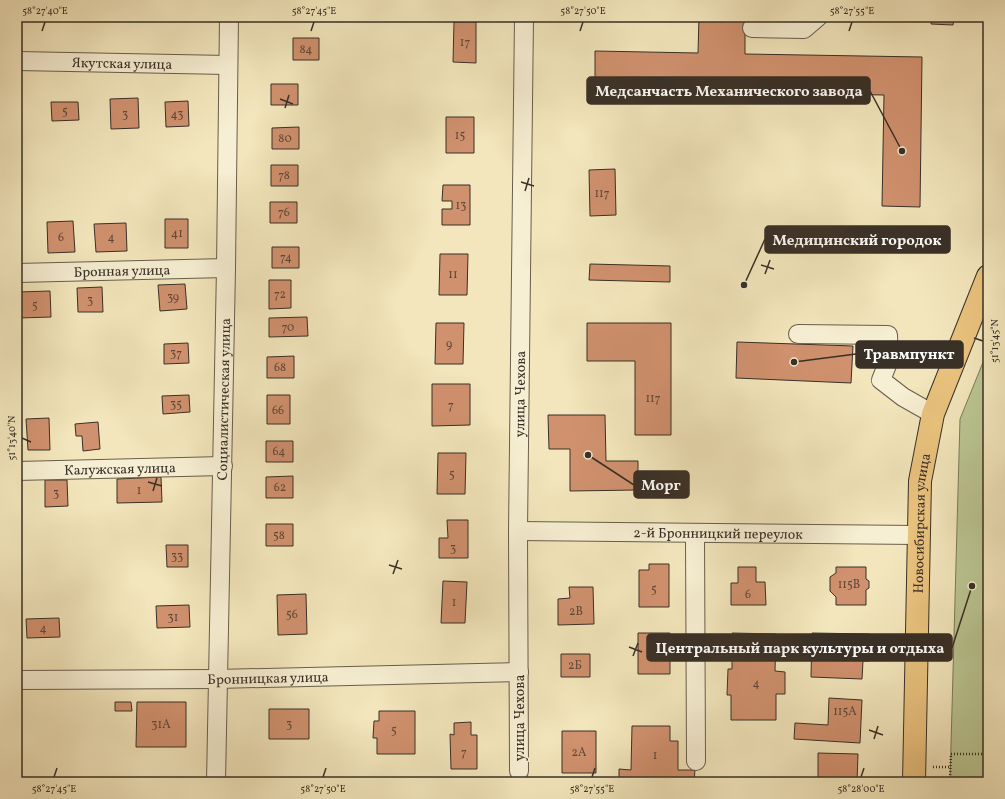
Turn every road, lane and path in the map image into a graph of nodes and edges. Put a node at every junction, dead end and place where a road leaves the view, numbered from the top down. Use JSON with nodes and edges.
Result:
{"nodes":[{"id":1,"x":229,"y":17,"type":"edge"},
{"id":2,"x":524,"y":17,"type":"edge"},
{"id":3,"x":818,"y":17,"type":"edge"},
{"id":4,"x":752,"y":28,"type":"dead end"},
{"id":5,"x":17,"y":61,"type":"edge"},
{"id":6,"x":228,"y":65,"type":"junction"},
{"id":7,"x":226,"y":268,"type":"junction"},
{"id":8,"x":17,"y":272,"type":"edge"},
{"id":9,"x":988,"y":276,"type":"edge"},
{"id":10,"x":798,"y":334,"type":"dead end"},
{"id":11,"x":933,"y":414,"type":"junction"},
{"id":12,"x":223,"y":466,"type":"junction"},
{"id":13,"x":17,"y":471,"type":"edge"},
{"id":14,"x":518,"y":531,"type":"junction"},
{"id":15,"x":695,"y":534,"type":"junction"},
{"id":16,"x":918,"y":535,"type":"junction"},
{"id":17,"x":519,"y":672,"type":"junction"},
{"id":18,"x":218,"y":679,"type":"junction"},
{"id":19,"x":17,"y":680,"type":"edge"},
{"id":20,"x":988,"y":754,"type":"edge"},
{"id":21,"x":696,"y":761,"type":"dead end"},
{"id":22,"x":519,"y":771,"type":"dead end"},
{"id":23,"x":988,"y":774,"type":"edge"},
{"id":24,"x":216,"y":782,"type":"edge"},
{"id":25,"x":914,"y":782,"type":"edge"}],
"edges":[{"from":1,"to":6,"type":"street","name":"Социалистическая улица"},
{"from":2,"to":14,"type":"street","name":"улица Чехова"},
{"from":3,"to":4,"type":"street"},
{"from":5,"to":6,"type":"street","name":"Якутская улица"},
{"from":6,"to":7,"type":"street","name":"Социалистическая улица"},
{"from":7,"to":8,"type":"street","name":"Бронная улица"},
{"from":7,"to":12,"type":"street","name":"Социалистическая улица"},
{"from":9,"to":11,"type":"main road","name":"Новосибирская улица"},
{"from":10,"to":11,"type":"street"},
{"from":11,"to":16,"type":"main road","name":"Новосибирская улица"},
{"from":12,"to":13,"type":"street","name":"Калужская улица"},
{"from":12,"to":18,"type":"street","name":"Социалистическая улица"},
{"from":14,"to":15,"type":"street","name":"2-й Бронницкий переулок"},
{"from":14,"to":17,"type":"street","name":"улица Чехова"},
{"from":15,"to":16,"type":"street","name":"2-й Бронницкий переулок"},
{"from":15,"to":21,"type":"street"},
{"from":16,"to":25,"type":"main road","name":"Новосибирская улица"},
{"from":17,"to":18,"type":"street","name":"Бронницкая улица"},
{"from":17,"to":22,"type":"street","name":"улица Чехова"},
{"from":18,"to":19,"type":"street","name":"Бронницкая улица"},
{"from":18,"to":24,"type":"street","name":"Социалистическая улица"},
{"from":20,"to":23,"type":"path"}]}
